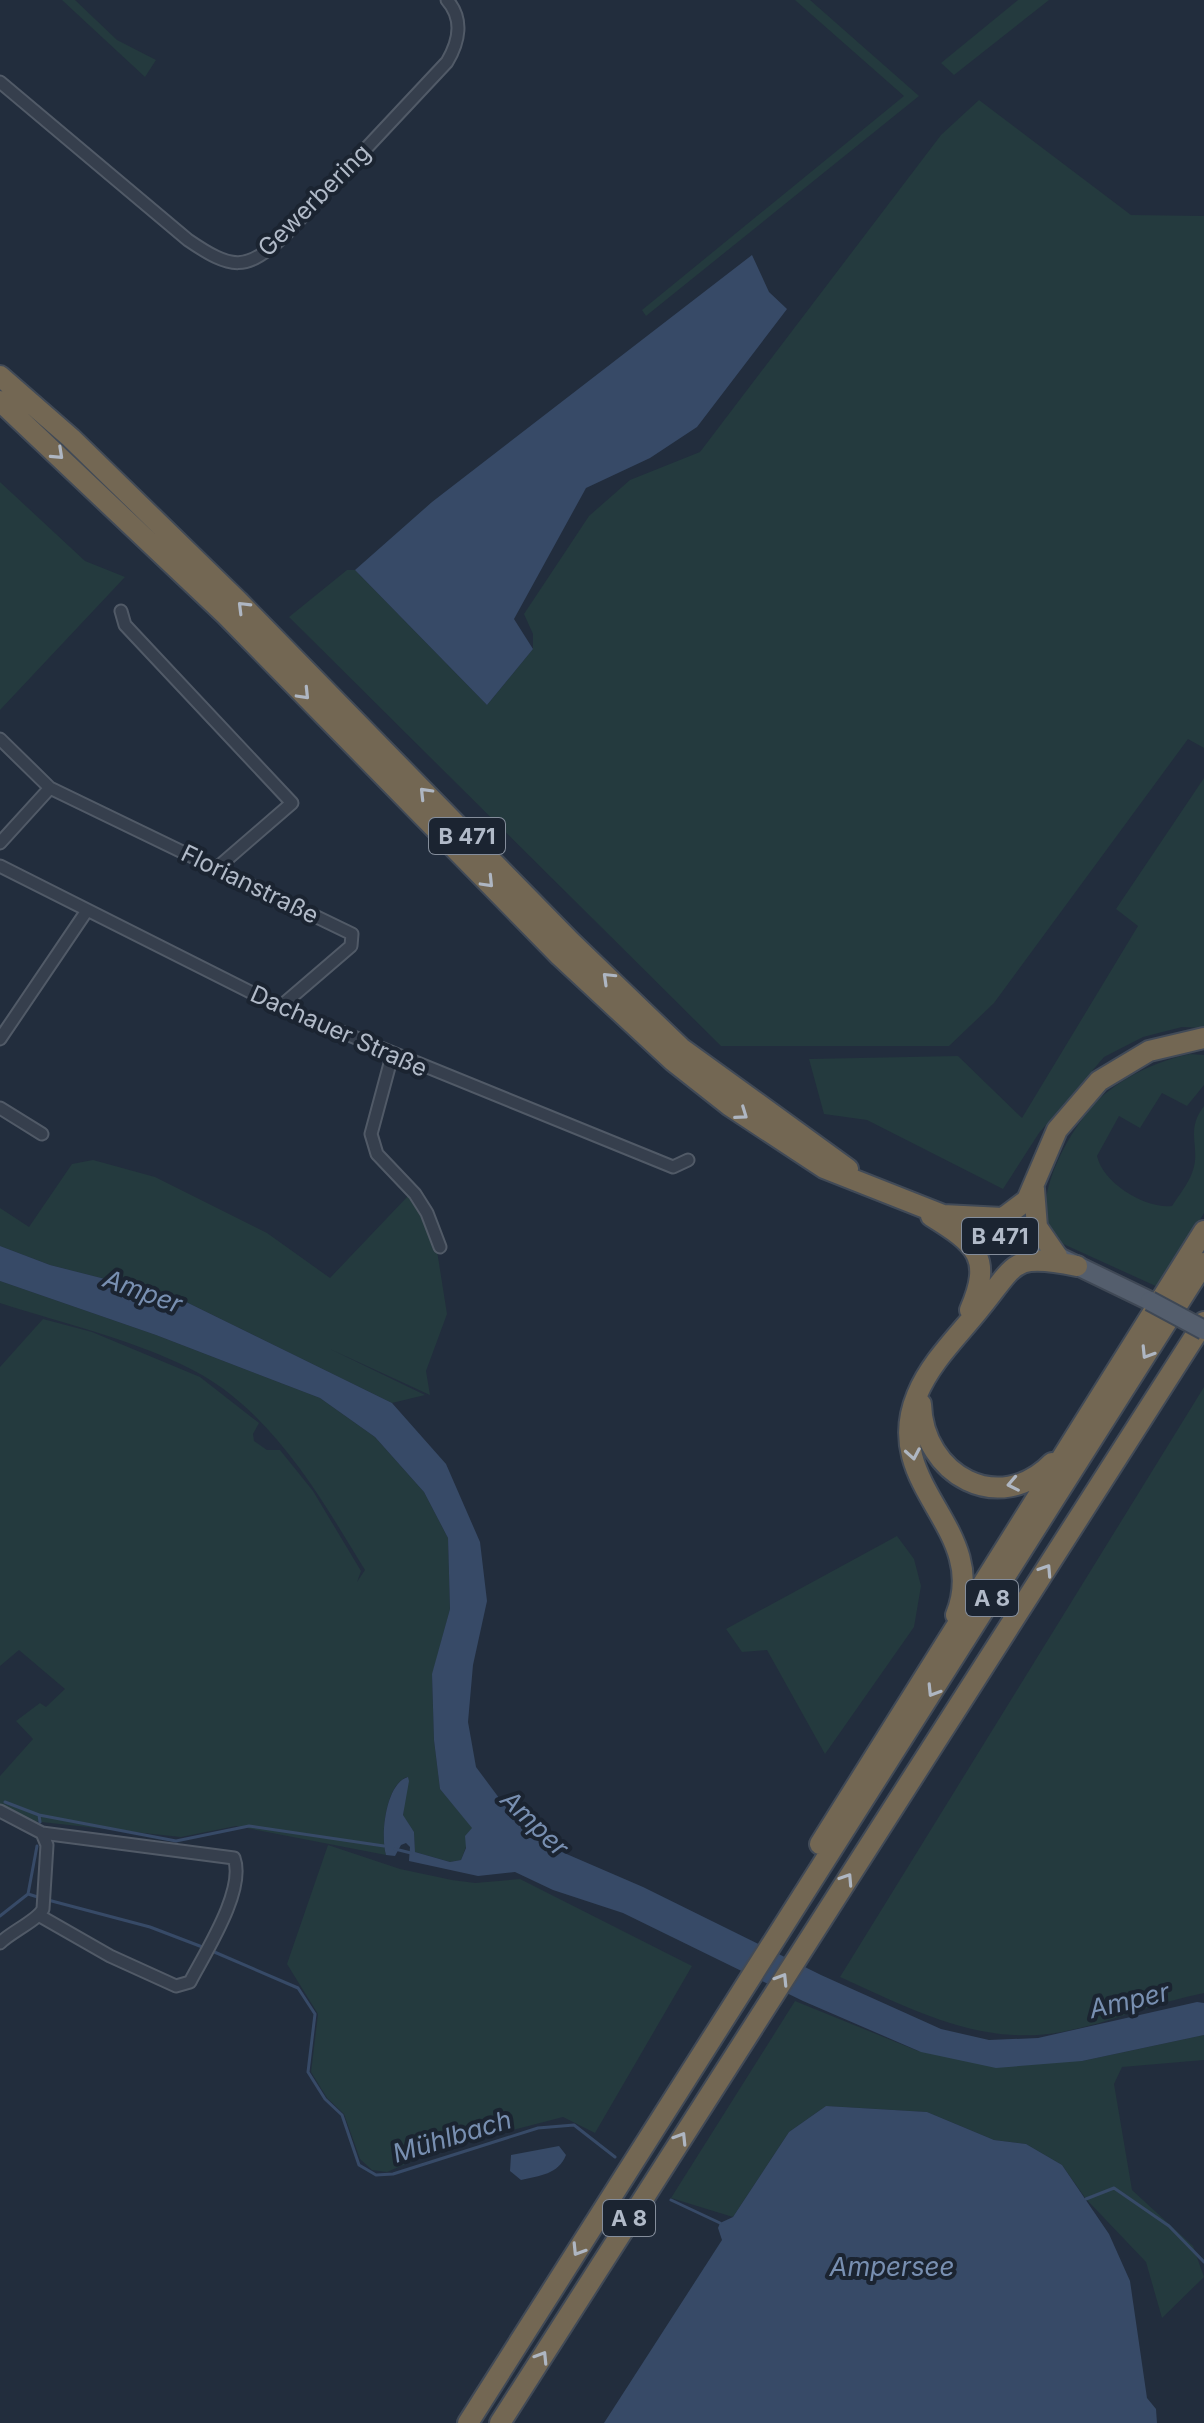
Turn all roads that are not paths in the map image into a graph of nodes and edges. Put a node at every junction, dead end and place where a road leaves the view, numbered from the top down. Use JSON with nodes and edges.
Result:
{"nodes":[{"id":1,"x":447,"y":0,"type":"edge"},
{"id":2,"x":0,"y":82,"type":"edge"},
{"id":3,"x":0,"y":376,"type":"edge"},
{"id":4,"x":0,"y":401,"type":"edge"},
{"id":5,"x":121,"y":611,"type":"dead end"},
{"id":6,"x":0,"y":739,"type":"edge"},
{"id":7,"x":50,"y":788,"type":"junction"},
{"id":8,"x":0,"y":843,"type":"edge"},
{"id":9,"x":0,"y":866,"type":"edge"},
{"id":10,"x":218,"y":867,"type":"junction"},
{"id":11,"x":86,"y":912,"type":"junction"},
{"id":12,"x":280,"y":1007,"type":"junction"},
{"id":13,"x":0,"y":1039,"type":"edge"},
{"id":14,"x":1200,"y":1041,"type":"edge"},
{"id":15,"x":392,"y":1056,"type":"junction"},
{"id":16,"x":0,"y":1108,"type":"edge"},
{"id":17,"x":42,"y":1134,"type":"dead end"},
{"id":18,"x":688,"y":1160,"type":"dead end"},
{"id":19,"x":874,"y":1188,"type":"junction"},
{"id":20,"x":1034,"y":1189,"type":"junction"},
{"id":21,"x":910,"y":1204,"type":"junction"},
{"id":22,"x":943,"y":1215,"type":"junction"},
{"id":23,"x":1204,"y":1231,"type":"edge"},
{"id":24,"x":440,"y":1247,"type":"dead end"},
{"id":25,"x":1057,"y":1256,"type":"junction"},
{"id":26,"x":1204,"y":1263,"type":"edge"},
{"id":27,"x":1077,"y":1266,"type":"junction"},
{"id":28,"x":975,"y":1308,"type":"junction"},
{"id":29,"x":1204,"y":1322,"type":"edge"},
{"id":30,"x":1204,"y":1330,"type":"edge"},
{"id":31,"x":926,"y":1379,"type":"junction"},
{"id":32,"x":1074,"y":1439,"type":"junction"},
{"id":33,"x":945,"y":1641,"type":"junction"},
{"id":34,"x":0,"y":1811,"type":"edge"},
{"id":35,"x":42,"y":1833,"type":"junction"},
{"id":36,"x":41,"y":1912,"type":"junction"},
{"id":37,"x":774,"y":1930,"type":"junction"},
{"id":38,"x":0,"y":1943,"type":"edge"},
{"id":39,"x":468,"y":2423,"type":"edge"},
{"id":40,"x":500,"y":2423,"type":"edge"}],
"edges":[{"from":1,"to":2,"type":"street","name":"Gewerbering"},
{"from":19,"to":3,"type":"highway","number":"B 471","one_way":true},
{"from":4,"to":19,"type":"highway","number":"B 471","one_way":true},
{"from":5,"to":10,"type":"street"},
{"from":6,"to":7,"type":"street","name":"Florianstraße"},
{"from":7,"to":8,"type":"street"},
{"from":7,"to":10,"type":"street","name":"Florianstraße"},
{"from":9,"to":11,"type":"street","name":"Dachauer Straße"},
{"from":10,"to":12,"type":"street","name":"Florianstraße"},
{"from":11,"to":12,"type":"street","name":"Dachauer Straße"},
{"from":11,"to":13,"type":"street"},
{"from":12,"to":15,"type":"street","name":"Dachauer Straße"},
{"from":14,"to":20,"type":"highway"},
{"from":15,"to":18,"type":"street","name":"Dachauer Straße"},
{"from":15,"to":24,"type":"street"},
{"from":16,"to":17,"type":"street"},
{"from":19,"to":21,"type":"highway","number":"B 471"},
{"from":20,"to":22,"type":"highway"},
{"from":20,"to":25,"type":"highway"},
{"from":21,"to":22,"type":"highway","number":"B 471"},
{"from":21,"to":28,"type":"highway"},
{"from":22,"to":25,"type":"main road","number":"B 471"},
{"from":23,"to":32,"type":"highway"},
{"from":25,"to":27,"type":"main road","number":"B 471"},
{"from":26,"to":37,"type":"highway","number":"A 8","one_way":true},
{"from":27,"to":28,"type":"highway"},
{"from":27,"to":30,"type":"main road","number":"B 471","bridge":true},
{"from":28,"to":31,"type":"highway"},
{"from":40,"to":29,"type":"highway","number":"A 8","one_way":true},
{"from":32,"to":31,"type":"highway","one_way":true},
{"from":31,"to":33,"type":"highway","one_way":true},
{"from":32,"to":33,"type":"highway"},
{"from":33,"to":37,"type":"highway"},
{"from":34,"to":35,"type":"street"},
{"from":35,"to":36,"type":"street"},
{"from":35,"to":36,"type":"street"},
{"from":36,"to":38,"type":"street"},
{"from":37,"to":39,"type":"highway","number":"A 8","one_way":true}]}
